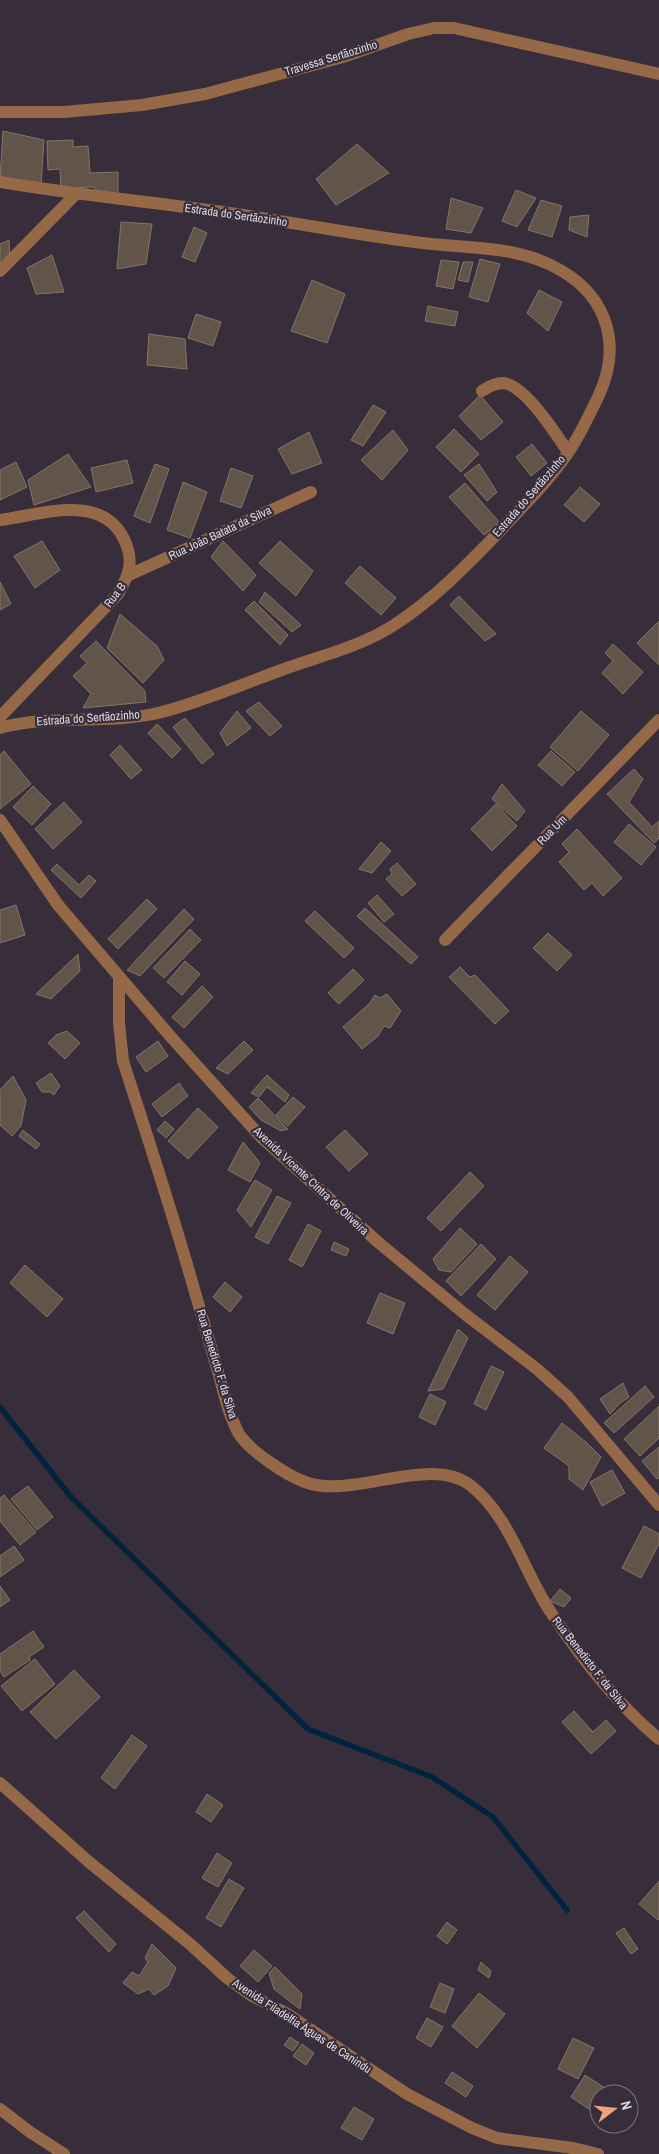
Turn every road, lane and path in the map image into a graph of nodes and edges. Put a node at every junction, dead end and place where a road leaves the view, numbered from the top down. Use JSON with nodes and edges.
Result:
{"nodes":[{"id":1,"x":659,"y":74,"type":"edge"},
{"id":2,"x":0,"y":112,"type":"edge"},
{"id":3,"x":0,"y":182,"type":"edge"},
{"id":4,"x":75,"y":194,"type":"junction"},
{"id":5,"x":0,"y":271,"type":"edge"},
{"id":6,"x":482,"y":391,"type":"dead end"},
{"id":7,"x":568,"y":452,"type":"junction"},
{"id":8,"x":311,"y":492,"type":"dead end"},
{"id":9,"x":0,"y":520,"type":"edge"},
{"id":10,"x":129,"y":575,"type":"junction"},
{"id":11,"x":0,"y":717,"type":"edge"},
{"id":12,"x":659,"y":720,"type":"edge"},
{"id":13,"x":0,"y":728,"type":"edge"},
{"id":14,"x":0,"y":820,"type":"edge"},
{"id":15,"x":445,"y":940,"type":"dead end"},
{"id":16,"x":118,"y":976,"type":"junction"},
{"id":17,"x":659,"y":1505,"type":"edge"},
{"id":18,"x":659,"y":1739,"type":"edge"},
{"id":19,"x":0,"y":1783,"type":"edge"},
{"id":20,"x":0,"y":2109,"type":"edge"},
{"id":21,"x":64,"y":2154,"type":"edge"},
{"id":22,"x":598,"y":2154,"type":"edge"}],
"edges":[{"from":1,"to":2,"type":"street","name":"Travessa Sertãozinho"},
{"from":3,"to":4,"type":"street","name":"Estrada do Sertãozinho"},
{"from":4,"to":5,"type":"street"},
{"from":4,"to":7,"type":"street","name":"Estrada do Sertãozinho"},
{"from":6,"to":7,"type":"street"},
{"from":7,"to":13,"type":"street","name":"Estrada do Sertãozinho"},
{"from":8,"to":10,"type":"street","name":"Rua João Batata da Silva"},
{"from":9,"to":10,"type":"street","name":"Rua B"},
{"from":10,"to":11,"type":"street","name":"Rua B"},
{"from":12,"to":15,"type":"street","name":"Rua Um"},
{"from":14,"to":16,"type":"street","name":"Avenida Vicente Cintra de Oliveira"},
{"from":16,"to":17,"type":"street","name":"Avenida Vicente Cintra de Oliveira"},
{"from":16,"to":18,"type":"street","name":"Rua Benedicto F. da Silva"},
{"from":19,"to":22,"type":"street","name":"Avenida Filadélfia Águas de Canindu"},
{"from":20,"to":21,"type":"street"}]}
